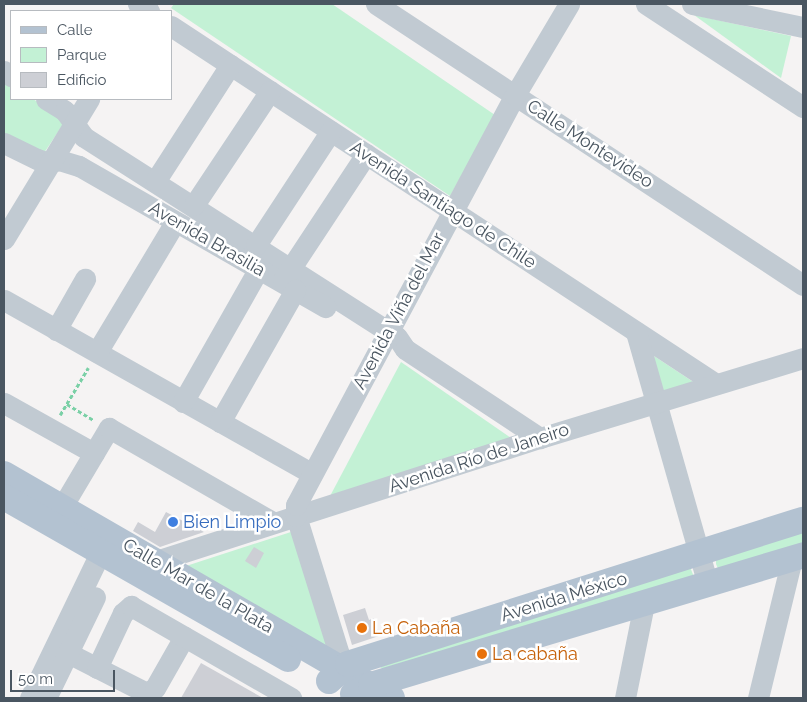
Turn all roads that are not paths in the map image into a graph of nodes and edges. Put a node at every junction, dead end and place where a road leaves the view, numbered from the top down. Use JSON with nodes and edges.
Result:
{"nodes":[{"id":1,"x":376,"y":4,"type":"edge"},
{"id":2,"x":568,"y":4,"type":"edge"},
{"id":3,"x":581,"y":4,"type":"edge"},
{"id":4,"x":646,"y":4,"type":"edge"},
{"id":5,"x":692,"y":4,"type":"edge"},
{"id":6,"x":775,"y":12,"type":"edge"},
{"id":7,"x":172,"y":27,"type":"edge"},
{"id":8,"x":803,"y":27,"type":"edge"},
{"id":9,"x":230,"y":65,"type":"junction"},
{"id":10,"x":270,"y":91,"type":"junction"},
{"id":11,"x":520,"y":98,"type":"junction"},
{"id":12,"x":47,"y":100,"type":"edge"},
{"id":13,"x":88,"y":100,"type":"edge"},
{"id":14,"x":803,"y":107,"type":"edge"},
{"id":15,"x":74,"y":121,"type":"junction"},
{"id":16,"x":331,"y":131,"type":"junction"},
{"id":17,"x":4,"y":143,"type":"edge"},
{"id":18,"x":366,"y":154,"type":"junction"},
{"id":19,"x":49,"y":162,"type":"junction"},
{"id":20,"x":156,"y":180,"type":"junction"},
{"id":21,"x":194,"y":205,"type":"junction"},
{"id":22,"x":457,"y":214,"type":"junction"},
{"id":23,"x":175,"y":222,"type":"junction"},
{"id":24,"x":4,"y":239,"type":"edge"},
{"id":25,"x":256,"y":245,"type":"junction"},
{"id":26,"x":258,"y":270,"type":"junction"},
{"id":27,"x":85,"y":279,"type":"dead end"},
{"id":28,"x":289,"y":280,"type":"junction"},
{"id":29,"x":803,"y":285,"type":"edge"},
{"id":30,"x":4,"y":300,"type":"edge"},
{"id":31,"x":56,"y":330,"type":"junction"},
{"id":32,"x":636,"y":332,"type":"junction"},
{"id":33,"x":392,"y":342,"type":"junction"},
{"id":34,"x":97,"y":352,"type":"junction"},
{"id":35,"x":803,"y":358,"type":"edge"},
{"id":36,"x":716,"y":384,"type":"junction"},
{"id":37,"x":183,"y":402,"type":"junction"},
{"id":38,"x":4,"y":403,"type":"edge"},
{"id":39,"x":656,"y":403,"type":"junction"},
{"id":40,"x":220,"y":422,"type":"junction"},
{"id":41,"x":540,"y":438,"type":"junction"},
{"id":42,"x":94,"y":453,"type":"junction"},
{"id":43,"x":311,"y":473,"type":"junction"},
{"id":44,"x":4,"y":474,"type":"edge"},
{"id":45,"x":4,"y":497,"type":"edge"},
{"id":46,"x":62,"y":507,"type":"junction"},
{"id":47,"x":301,"y":519,"type":"junction"},
{"id":48,"x":803,"y":520,"type":"edge"},
{"id":49,"x":274,"y":523,"type":"junction"},
{"id":50,"x":111,"y":548,"type":"junction"},
{"id":51,"x":699,"y":554,"type":"junction"},
{"id":52,"x":798,"y":557,"type":"edge"},
{"id":53,"x":156,"y":561,"type":"junction"},
{"id":54,"x":708,"y":584,"type":"junction"},
{"id":55,"x":644,"y":604,"type":"junction"},
{"id":56,"x":184,"y":637,"type":"junction"},
{"id":57,"x":68,"y":653,"type":"junction"},
{"id":58,"x":97,"y":668,"type":"junction"},
{"id":59,"x":334,"y":675,"type":"junction"},
{"id":60,"x":369,"y":694,"type":"edge"},
{"id":61,"x":30,"y":698,"type":"edge"},
{"id":62,"x":46,"y":698,"type":"edge"},
{"id":63,"x":291,"y":698,"type":"edge"},
{"id":64,"x":625,"y":698,"type":"edge"},
{"id":65,"x":758,"y":698,"type":"edge"}],
"edges":[{"from":1,"to":11,"type":"street","name":"Calle Montevideo"},
{"from":2,"to":11,"type":"street","name":"Avenida Viña del Mar"},
{"from":3,"to":11,"type":"street","name":"Avenida Viña del Mar"},
{"from":4,"to":14,"type":"street"},
{"from":5,"to":6,"type":"street"},
{"from":6,"to":8,"type":"street"},
{"from":7,"to":9,"type":"street","name":"Avenida Santiago de Chile"},
{"from":9,"to":10,"type":"street","name":"Avenida Santiago de Chile"},
{"from":9,"to":20,"type":"street"},
{"from":10,"to":16,"type":"street","name":"Avenida Santiago de Chile"},
{"from":10,"to":21,"type":"street"},
{"from":11,"to":22,"type":"street","name":"Avenida Viña del Mar"},
{"from":11,"to":29,"type":"street","name":"Calle Montevideo"},
{"from":12,"to":15,"type":"street","name":"Avenida Brasilia"},
{"from":13,"to":15,"type":"street"},
{"from":15,"to":19,"type":"street"},
{"from":15,"to":20,"type":"street","name":"Avenida Brasilia"},
{"from":16,"to":18,"type":"street","name":"Avenida Santiago de Chile"},
{"from":16,"to":25,"type":"street"},
{"from":17,"to":19,"type":"street","name":"Avenida Brasilia"},
{"from":18,"to":22,"type":"street","name":"Avenida Santiago de Chile"},
{"from":18,"to":28,"type":"street"},
{"from":19,"to":23,"type":"street","name":"Avenida Brasilia"},
{"from":19,"to":24,"type":"street"},
{"from":20,"to":21,"type":"street","name":"Avenida Brasilia"},
{"from":21,"to":25,"type":"street","name":"Avenida Brasilia"},
{"from":22,"to":32,"type":"street","name":"Avenida Santiago de Chile"},
{"from":22,"to":33,"type":"street","name":"Avenida Viña del Mar"},
{"from":23,"to":26,"type":"street","name":"Avenida Brasilia"},
{"from":23,"to":34,"type":"street"},
{"from":25,"to":28,"type":"street","name":"Avenida Brasilia"},
{"from":26,"to":28,"type":"street","name":"Avenida Brasilia"},
{"from":26,"to":37,"type":"street"},
{"from":27,"to":31,"type":"street"},
{"from":28,"to":33,"type":"street","name":"Avenida Brasilia"},
{"from":28,"to":40,"type":"street"},
{"from":30,"to":31,"type":"street"},
{"from":31,"to":34,"type":"street"},
{"from":32,"to":36,"type":"street","name":"Avenida Santiago de Chile"},
{"from":32,"to":39,"type":"street"},
{"from":33,"to":41,"type":"street","name":"Avenida Brasilia"},
{"from":33,"to":43,"type":"street","name":"Avenida Viña del Mar"},
{"from":33,"to":47,"type":"street","name":"Avenida Viña del Mar"},
{"from":34,"to":37,"type":"street"},
{"from":35,"to":36,"type":"street","name":"Avenida Río de Janeiro"},
{"from":36,"to":39,"type":"street","name":"Avenida Río de Janeiro"},
{"from":37,"to":40,"type":"street"},
{"from":38,"to":42,"type":"street"},
{"from":39,"to":41,"type":"street","name":"Avenida Río de Janeiro"},
{"from":39,"to":51,"type":"street"},
{"from":40,"to":43,"type":"street"},
{"from":41,"to":47,"type":"street","name":"Avenida Río de Janeiro"},
{"from":42,"to":46,"type":"street"},
{"from":42,"to":49,"type":"street"},
{"from":43,"to":47,"type":"street","name":"Avenida Viña del Mar"},
{"from":44,"to":46,"type":"main road","name":"Calle Mar de la Plata"},
{"from":45,"to":50,"type":"main road"},
{"from":46,"to":50,"type":"main road","name":"Calle Mar de la Plata"},
{"from":47,"to":49,"type":"street","name":"Avenida Río de Janeiro"},
{"from":47,"to":59,"type":"street"},
{"from":48,"to":51,"type":"main road","name":"Avenida México"},
{"from":49,"to":53,"type":"street","name":"Avenida Río de Janeiro"},
{"from":50,"to":53,"type":"main road","name":"Calle Mar de la Plata"},
{"from":50,"to":57,"type":"street"},
{"from":50,"to":59,"type":"main road"},
{"from":50,"to":61,"type":"street"},
{"from":51,"to":54,"type":"street"},
{"from":51,"to":59,"type":"main road","name":"Avenida México"},
{"from":52,"to":54,"type":"main road","name":"Avenida México"},
{"from":52,"to":65,"type":"street"},
{"from":53,"to":59,"type":"main road","name":"Calle Mar de la Plata"},
{"from":54,"to":55,"type":"main road","name":"Avenida México"},
{"from":55,"to":60,"type":"main road","name":"Avenida México"},
{"from":55,"to":64,"type":"street"},
{"from":56,"to":58,"type":"street"},
{"from":56,"to":58,"type":"street"},
{"from":56,"to":63,"type":"street"},
{"from":57,"to":58,"type":"street"},
{"from":57,"to":62,"type":"street"},
{"from":59,"to":60,"type":"main road"}]}
